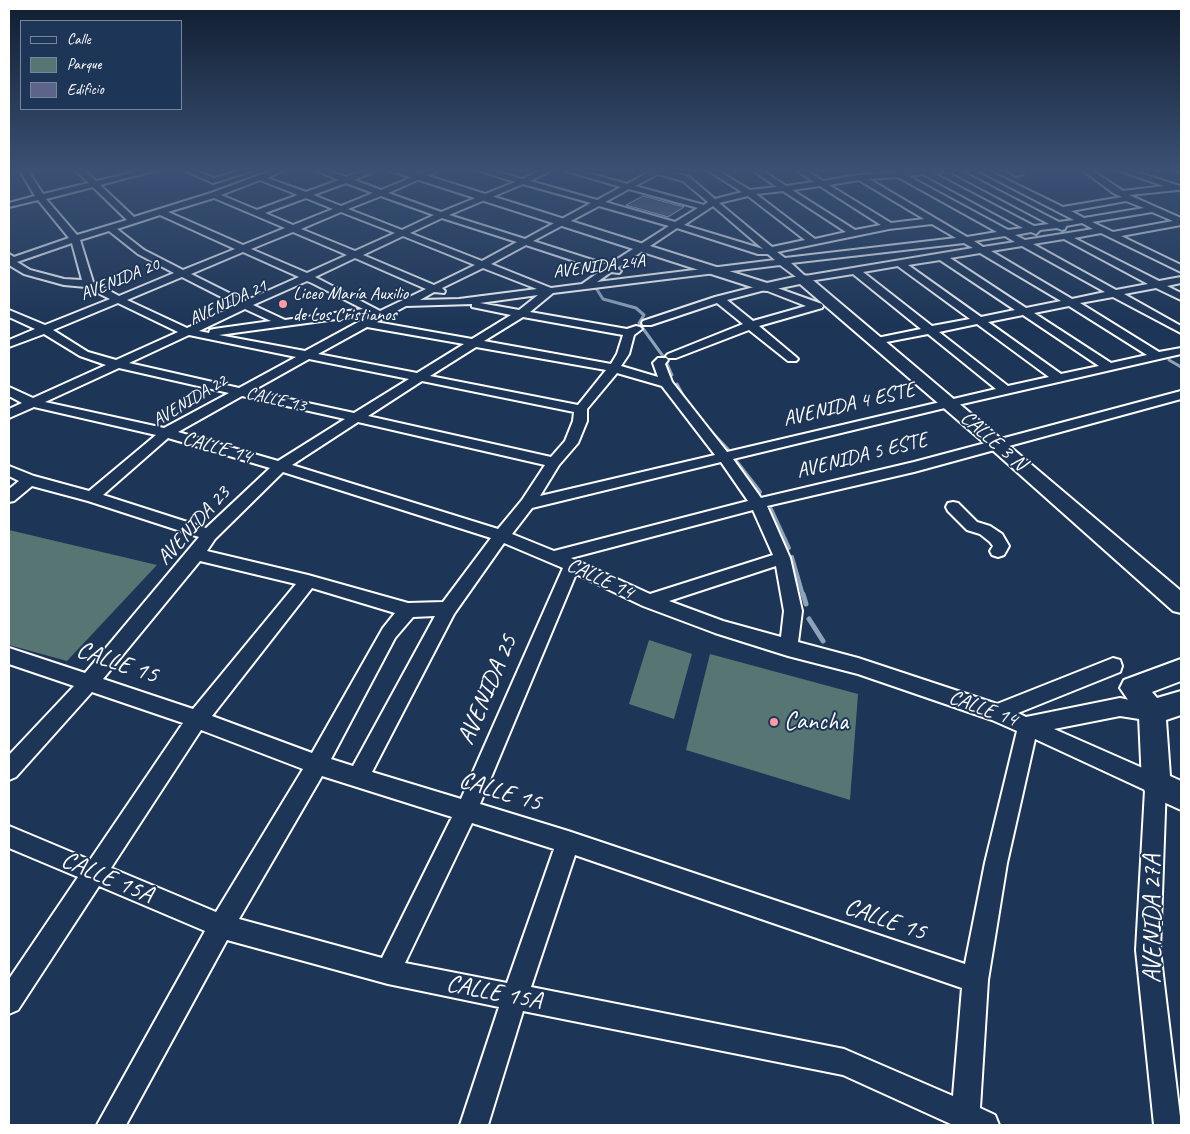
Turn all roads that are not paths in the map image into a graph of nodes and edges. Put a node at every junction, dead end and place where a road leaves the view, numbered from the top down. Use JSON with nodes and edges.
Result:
{"nodes":[{"id":1,"x":61,"y":222,"type":"edge"},
{"id":2,"x":127,"y":222,"type":"edge"},
{"id":3,"x":182,"y":222,"type":"edge"},
{"id":4,"x":278,"y":222,"type":"edge"},
{"id":5,"x":307,"y":222,"type":"edge"},
{"id":6,"x":373,"y":222,"type":"edge"},
{"id":7,"x":434,"y":222,"type":"edge"},
{"id":8,"x":464,"y":222,"type":"edge"},
{"id":9,"x":564,"y":222,"type":"joint"},
{"id":10,"x":665,"y":222,"type":"edge"},
{"id":11,"x":681,"y":222,"type":"edge"},
{"id":12,"x":735,"y":222,"type":"edge"},
{"id":13,"x":788,"y":222,"type":"edge"},
{"id":14,"x":836,"y":222,"type":"edge"},
{"id":15,"x":883,"y":222,"type":"edge"},
{"id":16,"x":924,"y":222,"type":"edge"},
{"id":17,"x":934,"y":222,"type":"edge"},
{"id":18,"x":985,"y":222,"type":"edge"},
{"id":19,"x":1019,"y":222,"type":"edge"},
{"id":20,"x":1053,"y":222,"type":"edge"},
{"id":21,"x":1078,"y":222,"type":"edge"},
{"id":22,"x":1086,"y":222,"type":"edge"},
{"id":23,"x":1175,"y":222,"type":"edge"},
{"id":24,"x":676,"y":225,"type":"junction"},
{"id":25,"x":1059,"y":225,"type":"junction"},
{"id":26,"x":889,"y":226,"type":"junction"},
{"id":27,"x":110,"y":228,"type":"junction"},
{"id":28,"x":292,"y":228,"type":"junction"},
{"id":29,"x":1034,"y":230,"type":"junction"},
{"id":30,"x":1108,"y":232,"type":"junction"},
{"id":31,"x":853,"y":233,"type":"junction"},
{"id":32,"x":1007,"y":234,"type":"junction"},
{"id":33,"x":407,"y":235,"type":"junction"},
{"id":34,"x":1078,"y":235,"type":"junction"},
{"id":35,"x":1066,"y":236,"type":"junction"},
{"id":36,"x":75,"y":239,"type":"junction"},
{"id":37,"x":1052,"y":239,"type":"junction"},
{"id":38,"x":812,"y":240,"type":"junction"},
{"id":39,"x":966,"y":240,"type":"junction"},
{"id":40,"x":526,"y":242,"type":"junction"},
{"id":41,"x":1025,"y":243,"type":"junction"},
{"id":42,"x":641,"y":246,"type":"junction"},
{"id":43,"x":241,"y":249,"type":"junction"},
{"id":44,"x":983,"y":250,"type":"junction"},
{"id":45,"x":765,"y":251,"type":"junction"},
{"id":46,"x":361,"y":256,"type":"junction"},
{"id":47,"x":942,"y":257,"type":"junction"},
{"id":48,"x":9,"y":260,"type":"edge"},
{"id":49,"x":783,"y":261,"type":"junction"},
{"id":50,"x":484,"y":264,"type":"junction"},
{"id":51,"x":902,"y":265,"type":"junction"},
{"id":52,"x":609,"y":269,"type":"junction"},
{"id":53,"x":1181,"y":269,"type":"edge"},
{"id":54,"x":722,"y":270,"type":"junction"},
{"id":55,"x":856,"y":271,"type":"junction"},
{"id":56,"x":181,"y":274,"type":"junction"},
{"id":57,"x":312,"y":279,"type":"junction"},
{"id":58,"x":803,"y":279,"type":"junction"},
{"id":59,"x":639,"y":280,"type":"junction"},
{"id":60,"x":1181,"y":280,"type":"edge"},
{"id":61,"x":88,"y":284,"type":"junction"},
{"id":62,"x":1158,"y":284,"type":"junction"},
{"id":63,"x":584,"y":287,"type":"junction"},
{"id":64,"x":766,"y":287,"type":"junction"},
{"id":65,"x":435,"y":288,"type":"junction"},
{"id":66,"x":551,"y":290,"type":"junction"},
{"id":67,"x":1116,"y":293,"type":"junction"},
{"id":68,"x":1181,"y":297,"type":"edge"},
{"id":69,"x":115,"y":299,"type":"junction"},
{"id":70,"x":719,"y":299,"type":"junction"},
{"id":71,"x":458,"y":302,"type":"junction"},
{"id":72,"x":1070,"y":302,"type":"junction"},
{"id":73,"x":404,"y":303,"type":"junction"},
{"id":74,"x":823,"y":304,"type":"junction"},
{"id":75,"x":250,"y":308,"type":"junction"},
{"id":76,"x":1025,"y":311,"type":"junction"},
{"id":77,"x":378,"y":312,"type":"junction"},
{"id":78,"x":9,"y":313,"type":"edge"},
{"id":79,"x":521,"y":313,"type":"junction"},
{"id":80,"x":978,"y":320,"type":"junction"},
{"id":81,"x":281,"y":322,"type":"junction"},
{"id":82,"x":365,"y":323,"type":"junction"},
{"id":83,"x":751,"y":325,"type":"junction"},
{"id":84,"x":44,"y":329,"type":"junction"},
{"id":85,"x":638,"y":329,"type":"junction"},
{"id":86,"x":930,"y":330,"type":"junction"},
{"id":87,"x":1181,"y":330,"type":"edge"},
{"id":88,"x":188,"y":332,"type":"junction"},
{"id":89,"x":205,"y":334,"type":"junction"},
{"id":90,"x":876,"y":341,"type":"junction"},
{"id":91,"x":474,"y":342,"type":"junction"},
{"id":92,"x":9,"y":344,"type":"edge"},
{"id":93,"x":1181,"y":351,"type":"edge"},
{"id":94,"x":308,"y":355,"type":"junction"},
{"id":95,"x":1157,"y":356,"type":"junction"},
{"id":96,"x":792,"y":359,"type":"dead end"},
{"id":97,"x":118,"y":364,"type":"junction"},
{"id":98,"x":1109,"y":367,"type":"junction"},
{"id":99,"x":131,"y":368,"type":"junction"},
{"id":100,"x":614,"y":368,"type":"junction"},
{"id":101,"x":422,"y":377,"type":"junction"},
{"id":102,"x":1058,"y":378,"type":"junction"},
{"id":103,"x":666,"y":383,"type":"junction"},
{"id":104,"x":1005,"y":390,"type":"junction"},
{"id":105,"x":9,"y":391,"type":"edge"},
{"id":106,"x":241,"y":391,"type":"junction"},
{"id":107,"x":1181,"y":395,"type":"edge"},
{"id":108,"x":32,"y":403,"type":"junction"},
{"id":109,"x":949,"y":403,"type":"junction"},
{"id":110,"x":50,"y":406,"type":"junction"},
{"id":111,"x":581,"y":409,"type":"junction"},
{"id":112,"x":9,"y":414,"type":"edge"},
{"id":113,"x":353,"y":418,"type":"junction"},
{"id":114,"x":9,"y":426,"type":"edge"},
{"id":115,"x":166,"y":433,"type":"junction"},
{"id":116,"x":996,"y":443,"type":"junction"},
{"id":117,"x":724,"y":456,"type":"junction"},
{"id":118,"x":554,"y":462,"type":"junction"},
{"id":119,"x":280,"y":466,"type":"junction"},
{"id":120,"x":9,"y":471,"type":"edge"},
{"id":121,"x":29,"y":480,"type":"junction"},
{"id":122,"x":9,"y":496,"type":"edge"},
{"id":123,"x":92,"y":497,"type":"junction"},
{"id":124,"x":527,"y":504,"type":"junction"},
{"id":125,"x":758,"y":504,"type":"junction"},
{"id":126,"x":953,"y":507,"type":"dead end"},
{"id":127,"x":209,"y":535,"type":"junction"},
{"id":128,"x":502,"y":536,"type":"junction"},
{"id":129,"x":998,"y":551,"type":"dead end"},
{"id":130,"x":196,"y":554,"type":"junction"},
{"id":131,"x":553,"y":557,"type":"junction"},
{"id":132,"x":782,"y":558,"type":"junction"},
{"id":133,"x":572,"y":565,"type":"junction"},
{"id":134,"x":308,"y":581,"type":"junction"},
{"id":135,"x":648,"y":601,"type":"junction"},
{"id":136,"x":1181,"y":604,"type":"edge"},
{"id":137,"x":448,"y":609,"type":"junction"},
{"id":138,"x":408,"y":610,"type":"junction"},
{"id":139,"x":788,"y":648,"type":"junction"},
{"id":140,"x":9,"y":656,"type":"edge"},
{"id":141,"x":1113,"y":666,"type":"dead end"},
{"id":142,"x":1181,"y":670,"type":"edge"},
{"id":143,"x":89,"y":682,"type":"junction"},
{"id":144,"x":1127,"y":698,"type":"junction"},
{"id":145,"x":1181,"y":703,"type":"edge"},
{"id":146,"x":1152,"y":712,"type":"junction"},
{"id":147,"x":997,"y":713,"type":"junction"},
{"id":148,"x":197,"y":719,"type":"junction"},
{"id":149,"x":1028,"y":725,"type":"junction"},
{"id":150,"x":317,"y":764,"type":"junction"},
{"id":151,"x":9,"y":770,"type":"edge"},
{"id":152,"x":358,"y":777,"type":"junction"},
{"id":153,"x":1156,"y":784,"type":"junction"},
{"id":154,"x":1181,"y":796,"type":"edge"},
{"id":155,"x":466,"y":811,"type":"junction"},
{"id":156,"x":9,"y":837,"type":"edge"},
{"id":157,"x":568,"y":842,"type":"junction"},
{"id":158,"x":95,"y":873,"type":"junction"},
{"id":159,"x":221,"y":926,"type":"junction"},
{"id":160,"x":388,"y":972,"type":"junction"},
{"id":161,"x":975,"y":980,"type":"junction"},
{"id":162,"x":514,"y":997,"type":"junction"},
{"id":163,"x":9,"y":1001,"type":"edge"},
{"id":164,"x":975,"y":1122,"type":"edge"},
{"id":165,"x":111,"y":1125,"type":"edge"},
{"id":166,"x":474,"y":1125,"type":"edge"},
{"id":167,"x":1168,"y":1125,"type":"edge"}],
"edges":[{"from":1,"to":36,"type":"street"},
{"from":2,"to":27,"type":"street"},
{"from":3,"to":43,"type":"street"},
{"from":4,"to":28,"type":"street"},
{"from":5,"to":28,"type":"street","name":"AVENIDA 20"},
{"from":6,"to":33,"type":"street"},
{"from":7,"to":33,"type":"street","name":"AVENIDA 21"},
{"from":8,"to":40,"type":"street"},
{"from":9,"to":40,"type":"street","name":"AVENIDA 22"},
{"from":9,"to":42,"type":"street"},
{"from":10,"to":24,"type":"street"},
{"from":11,"to":24,"type":"street"},
{"from":12,"to":45,"type":"street"},
{"from":13,"to":38,"type":"street"},
{"from":14,"to":31,"type":"street"},
{"from":15,"to":26,"type":"street"},
{"from":16,"to":26,"type":"street"},
{"from":17,"to":39,"type":"street"},
{"from":18,"to":32,"type":"street"},
{"from":19,"to":29,"type":"street"},
{"from":20,"to":25,"type":"street"},
{"from":21,"to":25,"type":"street","name":"AVENIDA 24A"},
{"from":22,"to":30,"type":"street"},
{"from":23,"to":30,"type":"street"},
{"from":24,"to":42,"type":"street"},
{"from":24,"to":45,"type":"street"},
{"from":25,"to":29,"type":"street","name":"AVENIDA 24A"},
{"from":25,"to":34,"type":"street"},
{"from":26,"to":31,"type":"street"},
{"from":27,"to":36,"type":"street"},
{"from":27,"to":56,"type":"street"},
{"from":28,"to":43,"type":"street","name":"AVENIDA 20"},
{"from":28,"to":46,"type":"street"},
{"from":29,"to":32,"type":"street","name":"AVENIDA 24A"},
{"from":29,"to":37,"type":"street"},
{"from":30,"to":34,"type":"street"},
{"from":30,"to":53,"type":"street"},
{"from":31,"to":38,"type":"street"},
{"from":32,"to":39,"type":"street","name":"AVENIDA 24A"},
{"from":32,"to":41,"type":"street"},
{"from":33,"to":46,"type":"street","name":"AVENIDA 21"},
{"from":33,"to":50,"type":"street"},
{"from":34,"to":35,"type":"street"},
{"from":35,"to":37,"type":"street"},
{"from":35,"to":62,"type":"street"},
{"from":36,"to":48,"type":"street"},
{"from":36,"to":61,"type":"street"},
{"from":37,"to":41,"type":"street"},
{"from":38,"to":45,"type":"street"},
{"from":39,"to":44,"type":"street"},
{"from":39,"to":49,"type":"street","name":"AVENIDA 24A"},
{"from":40,"to":50,"type":"street","name":"AVENIDA 22"},
{"from":40,"to":52,"type":"street"},
{"from":41,"to":44,"type":"street"},
{"from":41,"to":67,"type":"street"},
{"from":42,"to":52,"type":"street"},
{"from":42,"to":54,"type":"street"},
{"from":43,"to":56,"type":"street","name":"AVENIDA 20"},
{"from":43,"to":57,"type":"street"},
{"from":44,"to":47,"type":"street"},
{"from":44,"to":72,"type":"street"},
{"from":45,"to":49,"type":"street"},
{"from":45,"to":54,"type":"street"},
{"from":46,"to":57,"type":"street","name":"AVENIDA 21"},
{"from":46,"to":65,"type":"street"},
{"from":47,"to":51,"type":"street"},
{"from":47,"to":76,"type":"street"},
{"from":48,"to":61,"type":"street"},
{"from":49,"to":54,"type":"street","name":"AVENIDA 24A"},
{"from":49,"to":58,"type":"street"},
{"from":50,"to":65,"type":"street","name":"AVENIDA 22"},
{"from":50,"to":66,"type":"street"},
{"from":51,"to":55,"type":"street"},
{"from":51,"to":80,"type":"street"},
{"from":52,"to":59,"type":"street"},
{"from":52,"to":63,"type":"street"},
{"from":54,"to":59,"type":"street","name":"AVENIDA 24A"},
{"from":54,"to":64,"type":"street"},
{"from":55,"to":58,"type":"street"},
{"from":55,"to":86,"type":"street"},
{"from":56,"to":69,"type":"street","name":"AVENIDA 20"},
{"from":56,"to":75,"type":"street"},
{"from":57,"to":75,"type":"street","name":"AVENIDA 21"},
{"from":57,"to":77,"type":"street"},
{"from":58,"to":64,"type":"street"},
{"from":58,"to":74,"type":"street","name":"CALLE 3 N"},
{"from":59,"to":63,"type":"street","name":"AVENIDA 24A"},
{"from":60,"to":62,"type":"street"},
{"from":61,"to":69,"type":"street"},
{"from":62,"to":67,"type":"street"},
{"from":62,"to":68,"type":"street"},
{"from":63,"to":66,"type":"street","name":"AVENIDA 24A"},
{"from":64,"to":70,"type":"street"},
{"from":64,"to":74,"type":"street"},
{"from":65,"to":71,"type":"street"},
{"from":65,"to":73,"type":"street","name":"AVENIDA 22"},
{"from":66,"to":71,"type":"street","name":"AVENIDA 24A"},
{"from":66,"to":79,"type":"street","name":"AVENIDA 23"},
{"from":67,"to":72,"type":"street"},
{"from":67,"to":87,"type":"street"},
{"from":69,"to":84,"type":"street","name":"AVENIDA 20"},
{"from":69,"to":88,"type":"street"},
{"from":70,"to":83,"type":"street"},
{"from":70,"to":85,"type":"street"},
{"from":71,"to":73,"type":"street","name":"AVENIDA 24A"},
{"from":71,"to":79,"type":"street"},
{"from":72,"to":76,"type":"street"},
{"from":72,"to":95,"type":"street"},
{"from":73,"to":77,"type":"street","name":"AVENIDA 22"},
{"from":74,"to":83,"type":"street"},
{"from":74,"to":90,"type":"street","name":"CALLE 3 N"},
{"from":75,"to":81,"type":"street"},
{"from":75,"to":88,"type":"street","name":"AVENIDA 21"},
{"from":75,"to":89,"type":"street","name":"AVENIDA 21"},
{"from":76,"to":80,"type":"street"},
{"from":76,"to":98,"type":"street"},
{"from":77,"to":81,"type":"street"},
{"from":77,"to":82,"type":"street","name":"AVENIDA 22"},
{"from":78,"to":84,"type":"street","name":"CALLE 13"},
{"from":79,"to":85,"type":"street"},
{"from":79,"to":91,"type":"street","name":"AVENIDA 23"},
{"from":80,"to":86,"type":"street"},
{"from":80,"to":102,"type":"street"},
{"from":81,"to":89,"type":"street"},
{"from":82,"to":91,"type":"street"},
{"from":82,"to":94,"type":"street","name":"AVENIDA 22"},
{"from":83,"to":96,"type":"street"},
{"from":83,"to":103,"type":"street"},
{"from":84,"to":92,"type":"street","name":"AVENIDA 20"},
{"from":84,"to":97,"type":"street","name":"CALLE 13"},
{"from":85,"to":100,"type":"street"},
{"from":86,"to":90,"type":"street"},
{"from":86,"to":104,"type":"street"},
{"from":88,"to":89,"type":"street"},
{"from":88,"to":97,"type":"street","name":"AVENIDA 21"},
{"from":89,"to":94,"type":"street"},
{"from":89,"to":99,"type":"street","name":"AVENIDA 21"},
{"from":90,"to":109,"type":"street","name":"CALLE 3 N"},
{"from":91,"to":100,"type":"street"},
{"from":91,"to":101,"type":"street","name":"AVENIDA 23"},
{"from":93,"to":95,"type":"street","name":"AVENIDA 4 ESTE"},
{"from":94,"to":101,"type":"street"},
{"from":94,"to":106,"type":"street","name":"AVENIDA 22"},
{"from":95,"to":98,"type":"street","name":"AVENIDA 4 ESTE"},
{"from":97,"to":99,"type":"street","name":"CALLE 13"},
{"from":97,"to":108,"type":"street","name":"AVENIDA 21"},
{"from":98,"to":102,"type":"street","name":"AVENIDA 4 ESTE"},
{"from":99,"to":106,"type":"street","name":"CALLE 13"},
{"from":99,"to":110,"type":"street","name":"AVENIDA 21"},
{"from":100,"to":103,"type":"street"},
{"from":100,"to":111,"type":"street"},
{"from":101,"to":111,"type":"street"},
{"from":101,"to":113,"type":"street","name":"AVENIDA 23"},
{"from":102,"to":104,"type":"street","name":"AVENIDA 4 ESTE"},
{"from":103,"to":117,"type":"street"},
{"from":104,"to":109,"type":"street","name":"AVENIDA 4 ESTE"},
{"from":105,"to":108,"type":"street","name":"CALLE 14"},
{"from":106,"to":113,"type":"street","name":"CALLE 13"},
{"from":106,"to":115,"type":"street","name":"AVENIDA 22"},
{"from":107,"to":116,"type":"street","name":"AVENIDA 5 ESTE"},
{"from":108,"to":110,"type":"street","name":"CALLE 14"},
{"from":108,"to":112,"type":"street","name":"AVENIDA 21"},
{"from":109,"to":116,"type":"street","name":"CALLE 3 N"},
{"from":109,"to":117,"type":"street","name":"AVENIDA 4 ESTE"},
{"from":110,"to":114,"type":"street","name":"AVENIDA 21"},
{"from":110,"to":115,"type":"street","name":"CALLE 14"},
{"from":111,"to":118,"type":"street"},
{"from":113,"to":118,"type":"street","name":"CALLE 13"},
{"from":113,"to":119,"type":"street","name":"AVENIDA 23"},
{"from":115,"to":119,"type":"street","name":"CALLE 14"},
{"from":115,"to":123,"type":"street","name":"AVENIDA 22"},
{"from":116,"to":125,"type":"street","name":"AVENIDA 5 ESTE"},
{"from":116,"to":136,"type":"street","name":"CALLE 3 N"},
{"from":117,"to":124,"type":"street","name":"AVENIDA 4 ESTE"},
{"from":117,"to":125,"type":"street"},
{"from":118,"to":124,"type":"street"},
{"from":119,"to":127,"type":"street","name":"AVENIDA 23"},
{"from":119,"to":128,"type":"street","name":"CALLE 14"},
{"from":120,"to":121,"type":"street"},
{"from":121,"to":122,"type":"street"},
{"from":121,"to":123,"type":"street"},
{"from":123,"to":127,"type":"street"},
{"from":124,"to":128,"type":"street"},
{"from":125,"to":131,"type":"street","name":"AVENIDA 5 ESTE"},
{"from":125,"to":132,"type":"street"},
{"from":126,"to":129,"type":"street"},
{"from":127,"to":130,"type":"street","name":"AVENIDA 23"},
{"from":128,"to":131,"type":"street","name":"CALLE 14"},
{"from":128,"to":137,"type":"street"},
{"from":130,"to":134,"type":"street"},
{"from":130,"to":143,"type":"street","name":"AVENIDA 23"},
{"from":131,"to":133,"type":"street","name":"CALLE 14"},
{"from":132,"to":135,"type":"street"},
{"from":132,"to":139,"type":"street"},
{"from":133,"to":135,"type":"street","name":"CALLE 14"},
{"from":133,"to":155,"type":"street","name":"AVENIDA 25"},
{"from":134,"to":138,"type":"street"},
{"from":134,"to":148,"type":"street"},
{"from":135,"to":139,"type":"street","name":"CALLE 14"},
{"from":137,"to":138,"type":"street"},
{"from":137,"to":152,"type":"street"},
{"from":138,"to":150,"type":"street"},
{"from":139,"to":147,"type":"street","name":"CALLE 14"},
{"from":140,"to":143,"type":"street","name":"CALLE 15"},
{"from":141,"to":147,"type":"street"},
{"from":142,"to":144,"type":"street"},
{"from":143,"to":148,"type":"street","name":"CALLE 15"},
{"from":143,"to":151,"type":"street","name":"AVENIDA 23"},
{"from":144,"to":146,"type":"street"},
{"from":144,"to":149,"type":"street"},
{"from":145,"to":146,"type":"street"},
{"from":146,"to":153,"type":"street","name":"AVENIDA 27A"},
{"from":147,"to":149,"type":"street","name":"CALLE 14"},
{"from":148,"to":150,"type":"street","name":"CALLE 15"},
{"from":148,"to":158,"type":"street"},
{"from":149,"to":153,"type":"street","name":"CALLE 14"},
{"from":149,"to":161,"type":"street"},
{"from":150,"to":152,"type":"street","name":"CALLE 15"},
{"from":150,"to":159,"type":"street"},
{"from":152,"to":155,"type":"street","name":"CALLE 15"},
{"from":153,"to":154,"type":"street","name":"CALLE 14"},
{"from":153,"to":167,"type":"street","name":"AVENIDA 27A"},
{"from":155,"to":157,"type":"street","name":"CALLE 15"},
{"from":155,"to":160,"type":"street","name":"AVENIDA 25"},
{"from":156,"to":158,"type":"street","name":"CALLE 15A"},
{"from":157,"to":161,"type":"street","name":"CALLE 15"},
{"from":157,"to":162,"type":"street"},
{"from":158,"to":159,"type":"street","name":"CALLE 15A"},
{"from":158,"to":163,"type":"street"},
{"from":159,"to":160,"type":"street","name":"CALLE 15A"},
{"from":159,"to":165,"type":"street"},
{"from":160,"to":162,"type":"street","name":"CALLE 15A"},
{"from":161,"to":164,"type":"street"},
{"from":162,"to":164,"type":"street","name":"CALLE 15A"},
{"from":162,"to":166,"type":"street"}]}
